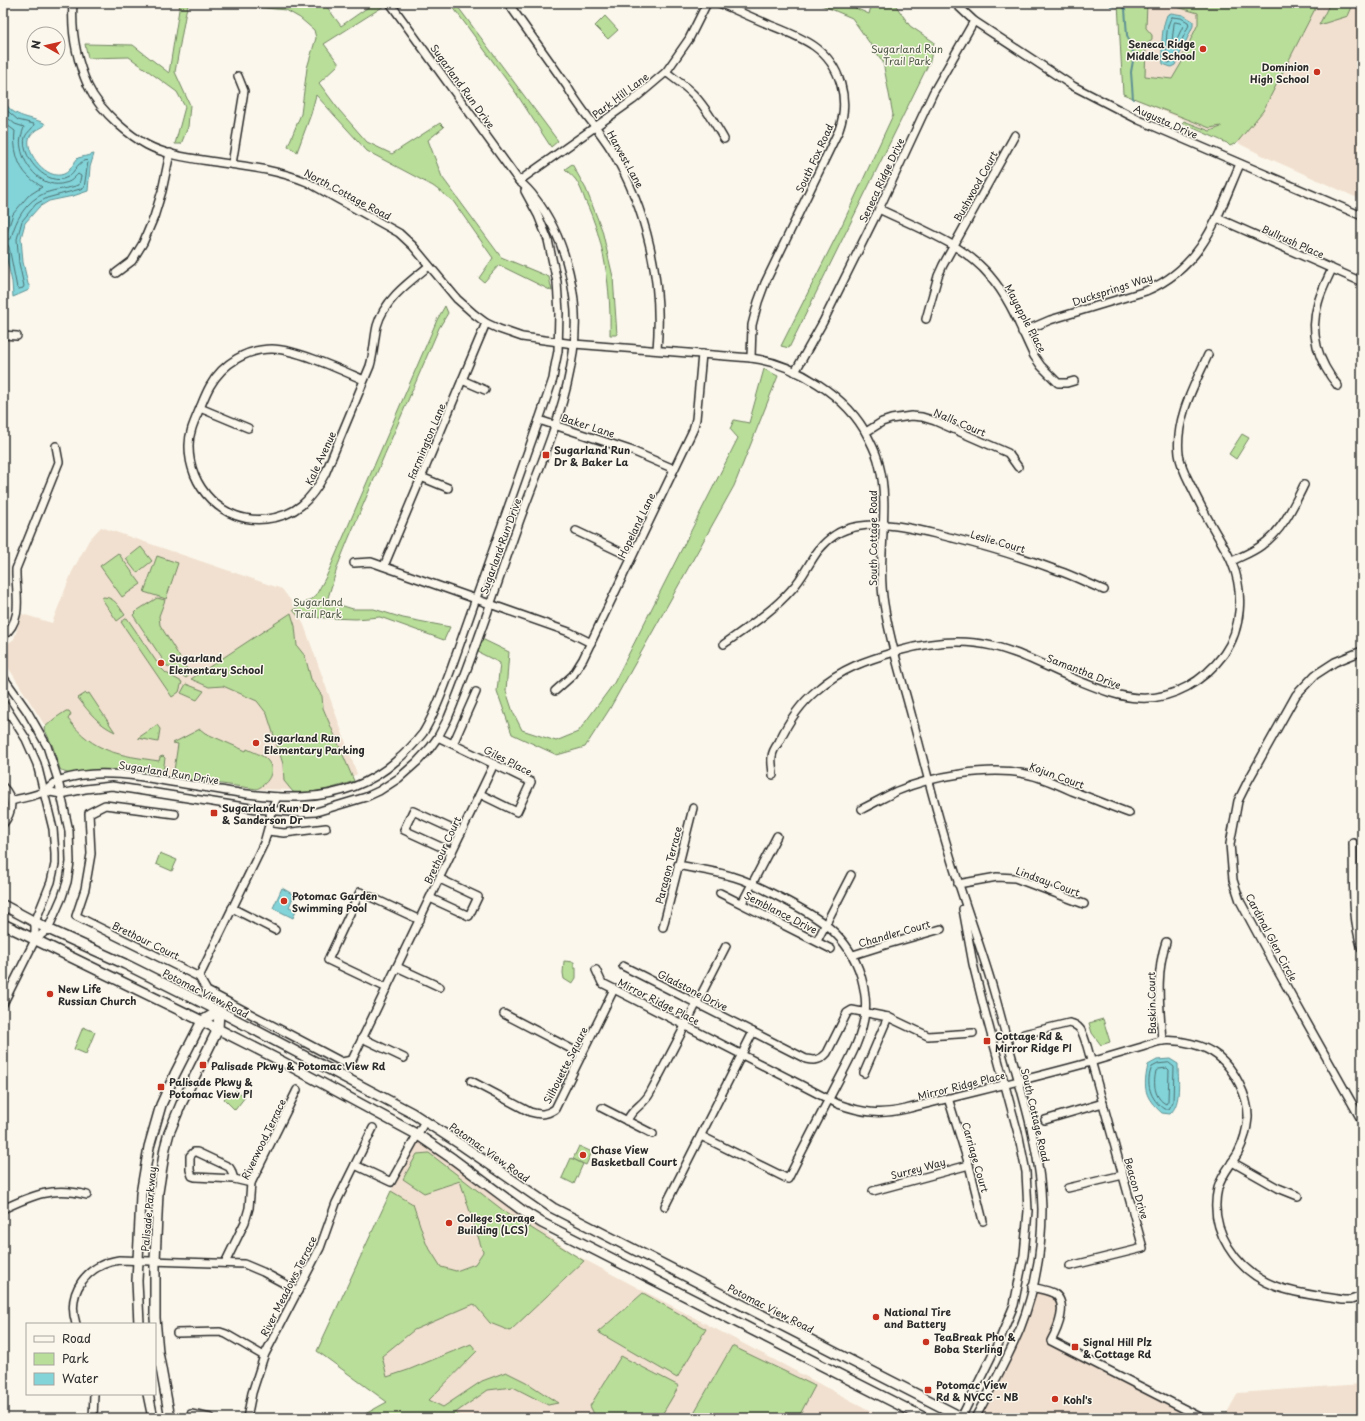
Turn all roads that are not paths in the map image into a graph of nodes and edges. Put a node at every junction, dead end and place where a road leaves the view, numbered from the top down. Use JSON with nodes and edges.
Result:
{"nodes":[{"id":1,"x":73,"y":3,"type":"edge"},
{"id":2,"x":390,"y":3,"type":"edge"},
{"id":3,"x":508,"y":3,"type":"edge"},
{"id":4,"x":707,"y":3,"type":"edge"},
{"id":5,"x":719,"y":3,"type":"edge"},
{"id":6,"x":955,"y":3,"type":"edge"},
{"id":7,"x":974,"y":21,"type":"junction"},
{"id":8,"x":666,"y":72,"type":"junction"},
{"id":9,"x":238,"y":76,"type":"dead end"},
{"id":10,"x":596,"y":126,"type":"junction"},
{"id":11,"x":1015,"y":135,"type":"dead end"},
{"id":12,"x":724,"y":139,"type":"dead end"},
{"id":13,"x":170,"y":153,"type":"junction"},
{"id":14,"x":232,"y":164,"type":"junction"},
{"id":15,"x":1240,"y":164,"type":"junction"},
{"id":16,"x":519,"y":180,"type":"junction"},
{"id":17,"x":878,"y":209,"type":"junction"},
{"id":18,"x":1362,"y":216,"type":"edge"},
{"id":19,"x":1217,"y":218,"type":"junction"},
{"id":20,"x":954,"y":246,"type":"junction"},
{"id":21,"x":429,"y":266,"type":"junction"},
{"id":22,"x":1332,"y":269,"type":"junction"},
{"id":23,"x":116,"y":273,"type":"dead end"},
{"id":24,"x":1362,"y":282,"type":"edge"},
{"id":25,"x":926,"y":319,"type":"dead end"},
{"id":26,"x":486,"y":323,"type":"junction"},
{"id":27,"x":1022,"y":332,"type":"junction"},
{"id":28,"x":3,"y":335,"type":"edge"},
{"id":29,"x":17,"y":336,"type":"dead end"},
{"id":30,"x":558,"y":342,"type":"junction"},
{"id":31,"x":574,"y":344,"type":"junction"},
{"id":32,"x":657,"y":350,"type":"junction"},
{"id":33,"x":702,"y":354,"type":"junction"},
{"id":34,"x":1208,"y":355,"type":"dead end"},
{"id":35,"x":750,"y":358,"type":"junction"},
{"id":36,"x":796,"y":372,"type":"junction"},
{"id":37,"x":364,"y":380,"type":"junction"},
{"id":38,"x":462,"y":380,"type":"junction"},
{"id":39,"x":1074,"y":381,"type":"dead end"},
{"id":40,"x":1338,"y":386,"type":"dead end"},
{"id":41,"x":485,"y":390,"type":"dead end"},
{"id":42,"x":200,"y":408,"type":"junction"},
{"id":43,"x":539,"y":420,"type":"junction"},
{"id":44,"x":555,"y":425,"type":"junction"},
{"id":45,"x":248,"y":428,"type":"dead end"},
{"id":46,"x":866,"y":432,"type":"junction"},
{"id":47,"x":56,"y":446,"type":"dead end"},
{"id":48,"x":1018,"y":467,"type":"dead end"},
{"id":49,"x":674,"y":470,"type":"junction"},
{"id":50,"x":421,"y":477,"type":"junction"},
{"id":51,"x":1304,"y":485,"type":"dead end"},
{"id":52,"x":448,"y":488,"type":"dead end"},
{"id":53,"x":883,"y":525,"type":"junction"},
{"id":54,"x":576,"y":531,"type":"dead end"},
{"id":55,"x":631,"y":557,"type":"junction"},
{"id":56,"x":1232,"y":561,"type":"junction"},
{"id":57,"x":354,"y":563,"type":"dead end"},
{"id":58,"x":384,"y":566,"type":"junction"},
{"id":59,"x":1104,"y":590,"type":"dead end"},
{"id":60,"x":476,"y":599,"type":"junction"},
{"id":61,"x":490,"y":604,"type":"junction"},
{"id":62,"x":3,"y":636,"type":"edge"},
{"id":63,"x":591,"y":643,"type":"junction"},
{"id":64,"x":724,"y":644,"type":"dead end"},
{"id":65,"x":1362,"y":651,"type":"edge"},
{"id":66,"x":894,"y":652,"type":"junction"},
{"id":67,"x":3,"y":677,"type":"edge"},
{"id":68,"x":555,"y":691,"type":"dead end"},
{"id":69,"x":476,"y":692,"type":"dead end"},
{"id":70,"x":3,"y":704,"type":"edge"},
{"id":71,"x":438,"y":737,"type":"junction"},
{"id":72,"x":453,"y":744,"type":"junction"},
{"id":73,"x":494,"y":764,"type":"junction"},
{"id":74,"x":773,"y":775,"type":"dead end"},
{"id":75,"x":58,"y":780,"type":"junction"},
{"id":76,"x":929,"y":781,"type":"junction"},
{"id":77,"x":3,"y":787,"type":"edge"},
{"id":78,"x":45,"y":791,"type":"junction"},
{"id":79,"x":61,"y":794,"type":"junction"},
{"id":80,"x":480,"y":794,"type":"junction"},
{"id":81,"x":277,"y":797,"type":"junction"},
{"id":82,"x":11,"y":801,"type":"junction"},
{"id":83,"x":693,"y":808,"type":"dead end"},
{"id":84,"x":862,"y":809,"type":"dead end"},
{"id":85,"x":270,"y":810,"type":"junction"},
{"id":86,"x":1129,"y":813,"type":"dead end"},
{"id":87,"x":175,"y":814,"type":"dead end"},
{"id":88,"x":3,"y":824,"type":"edge"},
{"id":89,"x":326,"y":828,"type":"dead end"},
{"id":90,"x":268,"y":831,"type":"junction"},
{"id":91,"x":461,"y":833,"type":"junction"},
{"id":92,"x":777,"y":836,"type":"dead end"},
{"id":93,"x":1353,"y":843,"type":"dead end"},
{"id":94,"x":452,"y":852,"type":"junction"},
{"id":95,"x":678,"y":865,"type":"junction"},
{"id":96,"x":851,"y":875,"type":"dead end"},
{"id":97,"x":440,"y":879,"type":"junction"},
{"id":98,"x":753,"y":884,"type":"junction"},
{"id":99,"x":958,"y":884,"type":"junction"},
{"id":100,"x":720,"y":893,"type":"dead end"},
{"id":101,"x":430,"y":898,"type":"junction"},
{"id":102,"x":742,"y":903,"type":"junction"},
{"id":103,"x":1084,"y":904,"type":"dead end"},
{"id":104,"x":3,"y":905,"type":"edge"},
{"id":105,"x":232,"y":908,"type":"junction"},
{"id":106,"x":420,"y":920,"type":"junction"},
{"id":107,"x":35,"y":922,"type":"junction"},
{"id":108,"x":3,"y":924,"type":"edge"},
{"id":109,"x":826,"y":924,"type":"junction"},
{"id":110,"x":663,"y":927,"type":"dead end"},
{"id":111,"x":48,"y":929,"type":"junction"},
{"id":112,"x":941,"y":929,"type":"dead end"},
{"id":113,"x":276,"y":930,"type":"dead end"},
{"id":114,"x":35,"y":940,"type":"junction"},
{"id":115,"x":817,"y":941,"type":"junction"},
{"id":116,"x":1166,"y":942,"type":"dead end"},
{"id":117,"x":726,"y":946,"type":"dead end"},
{"id":118,"x":831,"y":949,"type":"dead end"},
{"id":119,"x":1362,"y":949,"type":"edge"},
{"id":120,"x":853,"y":955,"type":"junction"},
{"id":121,"x":623,"y":966,"type":"dead end"},
{"id":122,"x":398,"y":967,"type":"junction"},
{"id":123,"x":596,"y":970,"type":"dead end"},
{"id":124,"x":199,"y":977,"type":"junction"},
{"id":125,"x":440,"y":987,"type":"dead end"},
{"id":126,"x":387,"y":988,"type":"junction"},
{"id":127,"x":614,"y":989,"type":"junction"},
{"id":128,"x":697,"y":1003,"type":"junction"},
{"id":129,"x":3,"y":1004,"type":"edge"},
{"id":130,"x":219,"y":1011,"type":"junction"},
{"id":131,"x":866,"y":1012,"type":"junction"},
{"id":132,"x":504,"y":1014,"type":"dead end"},
{"id":133,"x":888,"y":1017,"type":"junction"},
{"id":134,"x":202,"y":1021,"type":"junction"},
{"id":135,"x":686,"y":1026,"type":"junction"},
{"id":136,"x":218,"y":1029,"type":"junction"},
{"id":137,"x":753,"y":1032,"type":"junction"},
{"id":138,"x":973,"y":1034,"type":"dead end"},
{"id":139,"x":1024,"y":1034,"type":"dead end"},
{"id":140,"x":362,"y":1038,"type":"junction"},
{"id":141,"x":1162,"y":1041,"type":"junction"},
{"id":142,"x":581,"y":1054,"type":"junction"},
{"id":143,"x":742,"y":1055,"type":"junction"},
{"id":144,"x":404,"y":1058,"type":"dead end"},
{"id":145,"x":1091,"y":1062,"type":"junction"},
{"id":146,"x":864,"y":1073,"type":"dead end"},
{"id":147,"x":471,"y":1081,"type":"dead end"},
{"id":148,"x":1018,"y":1081,"type":"junction"},
{"id":149,"x":1005,"y":1084,"type":"junction"},
{"id":150,"x":297,"y":1090,"type":"dead end"},
{"id":151,"x":948,"y":1098,"type":"junction"},
{"id":152,"x":828,"y":1099,"type":"junction"},
{"id":153,"x":1103,"y":1103,"type":"junction"},
{"id":154,"x":602,"y":1108,"type":"dead end"},
{"id":155,"x":1045,"y":1120,"type":"dead end"},
{"id":156,"x":627,"y":1121,"type":"junction"},
{"id":157,"x":1362,"y":1121,"type":"edge"},
{"id":158,"x":425,"y":1122,"type":"junction"},
{"id":159,"x":373,"y":1128,"type":"dead end"},
{"id":160,"x":653,"y":1134,"type":"dead end"},
{"id":161,"x":418,"y":1135,"type":"junction"},
{"id":162,"x":701,"y":1136,"type":"junction"},
{"id":163,"x":1232,"y":1162,"type":"junction"},
{"id":164,"x":355,"y":1165,"type":"junction"},
{"id":165,"x":969,"y":1165,"type":"junction"},
{"id":166,"x":1123,"y":1175,"type":"junction"},
{"id":167,"x":234,"y":1178,"type":"junction"},
{"id":168,"x":251,"y":1183,"type":"junction"},
{"id":169,"x":1068,"y":1188,"type":"dead end"},
{"id":170,"x":873,"y":1191,"type":"dead end"},
{"id":171,"x":87,"y":1195,"type":"dead end"},
{"id":172,"x":1298,"y":1196,"type":"dead end"},
{"id":173,"x":665,"y":1206,"type":"dead end"},
{"id":174,"x":3,"y":1209,"type":"edge"},
{"id":175,"x":983,"y":1221,"type":"dead end"},
{"id":176,"x":138,"y":1260,"type":"junction"},
{"id":177,"x":155,"y":1261,"type":"junction"},
{"id":178,"x":225,"y":1263,"type":"junction"},
{"id":179,"x":1070,"y":1266,"type":"dead end"},
{"id":180,"x":1032,"y":1287,"type":"junction"},
{"id":181,"x":298,"y":1291,"type":"junction"},
{"id":182,"x":1362,"y":1296,"type":"edge"},
{"id":183,"x":76,"y":1323,"type":"edge"},
{"id":184,"x":139,"y":1323,"type":"edge"},
{"id":185,"x":155,"y":1323,"type":"edge"},
{"id":186,"x":156,"y":1329,"type":"edge"},
{"id":187,"x":177,"y":1333,"type":"dead end"},
{"id":188,"x":264,"y":1356,"type":"junction"},
{"id":189,"x":94,"y":1395,"type":"edge"},
{"id":190,"x":148,"y":1395,"type":"edge"},
{"id":191,"x":191,"y":1414,"type":"dead end"},
{"id":192,"x":93,"y":1418,"type":"edge"},
{"id":193,"x":153,"y":1418,"type":"edge"},
{"id":194,"x":170,"y":1418,"type":"edge"},
{"id":195,"x":210,"y":1418,"type":"edge"},
{"id":196,"x":247,"y":1418,"type":"edge"},
{"id":197,"x":925,"y":1418,"type":"edge"},
{"id":198,"x":962,"y":1418,"type":"edge"},
{"id":199,"x":975,"y":1418,"type":"edge"},
{"id":200,"x":1202,"y":1418,"type":"edge"}],
"edges":[{"from":1,"to":13,"type":"street","name":"North Cottage Road"},
{"from":2,"to":16,"type":"street","name":"Sugarland Run Drive"},
{"from":3,"to":10,"type":"street","name":"Harvest Lane"},
{"from":4,"to":8,"type":"street","name":"Park Hill Lane"},
{"from":5,"to":35,"type":"street","name":"South Fox Road"},
{"from":6,"to":7,"type":"street"},
{"from":7,"to":15,"type":"street","name":"Augusta Drive"},
{"from":7,"to":17,"type":"street","name":"Seneca Ridge Drive"},
{"from":8,"to":10,"type":"street","name":"Park Hill Lane"},
{"from":8,"to":12,"type":"street"},
{"from":9,"to":14,"type":"street"},
{"from":10,"to":16,"type":"street","name":"Park Hill Lane"},
{"from":10,"to":32,"type":"street","name":"Harvest Lane"},
{"from":11,"to":20,"type":"street","name":"Bushwood Court"},
{"from":13,"to":14,"type":"street","name":"North Cottage Road"},
{"from":13,"to":23,"type":"street"},
{"from":14,"to":21,"type":"street","name":"North Cottage Road"},
{"from":15,"to":18,"type":"street","name":"Augusta Drive"},
{"from":15,"to":19,"type":"street","name":"Ducksprings Way"},
{"from":16,"to":30,"type":"street","name":"Sugarland Run Drive"},
{"from":16,"to":31,"type":"street","name":"Sugarland Run Drive"},
{"from":17,"to":20,"type":"street","name":"Mayapple Place"},
{"from":17,"to":36,"type":"street","name":"Seneca Ridge Drive"},
{"from":19,"to":22,"type":"street","name":"Bullrush Place"},
{"from":19,"to":27,"type":"street","name":"Ducksprings Way"},
{"from":20,"to":25,"type":"street","name":"Bushwood Court"},
{"from":20,"to":27,"type":"street","name":"Mayapple Place"},
{"from":21,"to":26,"type":"street","name":"North Cottage Road"},
{"from":21,"to":37,"type":"street","name":"Kale Avenue"},
{"from":22,"to":24,"type":"street","name":"Bullrush Place"},
{"from":22,"to":40,"type":"street"},
{"from":26,"to":30,"type":"street","name":"North Cottage Road"},
{"from":26,"to":38,"type":"street","name":"Farmington Lane"},
{"from":27,"to":39,"type":"street","name":"Mayapple Place"},
{"from":28,"to":29,"type":"street"},
{"from":30,"to":31,"type":"street","name":"North Cottage Road"},
{"from":30,"to":43,"type":"street","name":"Sugarland Run Drive"},
{"from":31,"to":32,"type":"street","name":"South Cottage Road"},
{"from":31,"to":44,"type":"street","name":"Sugarland Run Drive"},
{"from":32,"to":33,"type":"street","name":"South Cottage Road"},
{"from":33,"to":35,"type":"street","name":"South Cottage Road"},
{"from":33,"to":49,"type":"street","name":"Hopeland Lane"},
{"from":34,"to":56,"type":"street","name":"Samantha Drive"},
{"from":35,"to":36,"type":"street","name":"South Cottage Road"},
{"from":36,"to":46,"type":"street","name":"South Cottage Road"},
{"from":37,"to":42,"type":"street","name":"Kale Avenue"},
{"from":37,"to":42,"type":"street","name":"Kale Avenue"},
{"from":38,"to":41,"type":"street"},
{"from":38,"to":50,"type":"street","name":"Farmington Lane"},
{"from":42,"to":45,"type":"street"},
{"from":43,"to":44,"type":"street","name":"Baker Lane"},
{"from":43,"to":60,"type":"street","name":"Sugarland Run Drive"},
{"from":44,"to":49,"type":"street","name":"Baker Lane"},
{"from":44,"to":61,"type":"street","name":"Sugarland Run Drive"},
{"from":46,"to":48,"type":"street","name":"Nalls Court"},
{"from":46,"to":53,"type":"street","name":"South Cottage Road"},
{"from":47,"to":62,"type":"street"},
{"from":49,"to":55,"type":"street","name":"Hopeland Lane"},
{"from":50,"to":52,"type":"street"},
{"from":50,"to":58,"type":"street","name":"Farmington Lane"},
{"from":51,"to":56,"type":"street"},
{"from":53,"to":59,"type":"street","name":"Leslie Court"},
{"from":53,"to":64,"type":"street","name":"Leslie Court"},
{"from":53,"to":66,"type":"street","name":"South Cottage Road"},
{"from":54,"to":55,"type":"street"},
{"from":55,"to":63,"type":"street","name":"Hopeland Lane"},
{"from":56,"to":66,"type":"street","name":"Samantha Drive"},
{"from":57,"to":58,"type":"street"},
{"from":58,"to":60,"type":"street"},
{"from":60,"to":61,"type":"street"},
{"from":60,"to":81,"type":"street","name":"Sugarland Run Drive"},
{"from":61,"to":63,"type":"street"},
{"from":61,"to":71,"type":"street","name":"Sugarland Run Drive"},
{"from":63,"to":68,"type":"street","name":"Hopeland Lane"},
{"from":65,"to":157,"type":"street","name":"Cardinal Glen Circle"},
{"from":66,"to":74,"type":"street","name":"Samantha Drive"},
{"from":66,"to":76,"type":"street","name":"South Cottage Road"},
{"from":67,"to":75,"type":"street"},
{"from":69,"to":72,"type":"street"},
{"from":70,"to":78,"type":"street"},
{"from":71,"to":72,"type":"street","name":"Giles Place"},
{"from":71,"to":85,"type":"street","name":"Sugarland Run Drive"},
{"from":72,"to":73,"type":"street","name":"Giles Place"},
{"from":73,"to":80,"type":"street","name":"Brethour Court"},
{"from":73,"to":80,"type":"street","name":"Giles Place"},
{"from":75,"to":78,"type":"street"},
{"from":75,"to":79,"type":"street"},
{"from":75,"to":81,"type":"street","name":"Sugarland Run Drive"},
{"from":76,"to":84,"type":"street","name":"Kojun Court"},
{"from":76,"to":86,"type":"street","name":"Kojun Court"},
{"from":76,"to":99,"type":"street","name":"South Cottage Road"},
{"from":77,"to":82,"type":"street"},
{"from":78,"to":79,"type":"street"},
{"from":78,"to":82,"type":"street"},
{"from":78,"to":107,"type":"street"},
{"from":79,"to":85,"type":"street","name":"Sugarland Run Drive"},
{"from":79,"to":111,"type":"street"},
{"from":80,"to":91,"type":"street","name":"Brethour Court"},
{"from":81,"to":85,"type":"street"},
{"from":82,"to":88,"type":"street"},
{"from":83,"to":95,"type":"street","name":"Paragon Terrace"},
{"from":85,"to":90,"type":"street"},
{"from":87,"to":124,"type":"street","name":"Brethour Court"},
{"from":89,"to":90,"type":"street"},
{"from":90,"to":105,"type":"street"},
{"from":91,"to":94,"type":"street","name":"Brethour Court"},
{"from":91,"to":94,"type":"street"},
{"from":92,"to":98,"type":"street"},
{"from":93,"to":119,"type":"street"},
{"from":94,"to":97,"type":"street","name":"Brethour Court"},
{"from":95,"to":98,"type":"street"},
{"from":95,"to":110,"type":"street","name":"Paragon Terrace"},
{"from":96,"to":109,"type":"street"},
{"from":97,"to":101,"type":"street","name":"Brethour Court"},
{"from":97,"to":101,"type":"street"},
{"from":98,"to":102,"type":"street"},
{"from":98,"to":109,"type":"street"},
{"from":99,"to":103,"type":"street","name":"Lindsay Court"},
{"from":99,"to":148,"type":"street","name":"South Cottage Road"},
{"from":99,"to":149,"type":"street","name":"South Cottage Road"},
{"from":100,"to":102,"type":"street","name":"Semblance Drive"},
{"from":101,"to":106,"type":"street","name":"Brethour Court"},
{"from":102,"to":115,"type":"street","name":"Semblance Drive"},
{"from":104,"to":107,"type":"main road","name":"Potomac View Road"},
{"from":105,"to":113,"type":"street"},
{"from":105,"to":124,"type":"street"},
{"from":106,"to":122,"type":"street","name":"Brethour Court"},
{"from":106,"to":126,"type":"street"},
{"from":107,"to":111,"type":"main road","name":"Potomac View Road"},
{"from":107,"to":114,"type":"street"},
{"from":108,"to":114,"type":"main road"},
{"from":109,"to":115,"type":"street"},
{"from":109,"to":120,"type":"street"},
{"from":111,"to":114,"type":"street"},
{"from":111,"to":130,"type":"main road","name":"Potomac View Road"},
{"from":112,"to":120,"type":"street","name":"Chandler Court"},
{"from":114,"to":129,"type":"street"},
{"from":114,"to":134,"type":"main road"},
{"from":115,"to":118,"type":"street","name":"Semblance Drive"},
{"from":116,"to":141,"type":"street","name":"Baskin Court"},
{"from":117,"to":128,"type":"street"},
{"from":120,"to":131,"type":"street"},
{"from":121,"to":128,"type":"street","name":"Gladstone Drive"},
{"from":122,"to":125,"type":"street"},
{"from":122,"to":126,"type":"street","name":"Brethour Court"},
{"from":123,"to":127,"type":"street","name":"Mirror Ridge Place"},
{"from":124,"to":140,"type":"street","name":"Brethour Court"},
{"from":126,"to":140,"type":"street","name":"Brethour Court"},
{"from":127,"to":135,"type":"street","name":"Mirror Ridge Place"},
{"from":127,"to":142,"type":"street","name":"Silhouette Square"},
{"from":128,"to":135,"type":"street"},
{"from":128,"to":137,"type":"street","name":"Gladstone Drive"},
{"from":130,"to":134,"type":"main road"},
{"from":130,"to":136,"type":"main road","name":"Palisade Parkway"},
{"from":130,"to":158,"type":"main road","name":"Potomac View Road"},
{"from":131,"to":133,"type":"street"},
{"from":131,"to":137,"type":"street","name":"Gladstone Drive"},
{"from":131,"to":152,"type":"street"},
{"from":132,"to":142,"type":"street"},
{"from":133,"to":138,"type":"street"},
{"from":133,"to":146,"type":"street"},
{"from":134,"to":136,"type":"main road"},
{"from":134,"to":176,"type":"main road","name":"Palisade Parkway"},
{"from":135,"to":143,"type":"street","name":"Mirror Ridge Place"},
{"from":135,"to":156,"type":"street"},
{"from":136,"to":161,"type":"main road"},
{"from":136,"to":177,"type":"main road","name":"Palisade Parkway"},
{"from":137,"to":143,"type":"street"},
{"from":139,"to":145,"type":"street","name":"Beacon Drive"},
{"from":140,"to":144,"type":"street"},
{"from":141,"to":145,"type":"street","name":"Mirror Ridge Place"},
{"from":141,"to":163,"type":"street","name":"Mirror Ridge Place"},
{"from":142,"to":147,"type":"street","name":"Silhouette Square"},
{"from":143,"to":152,"type":"street","name":"Mirror Ridge Place"},
{"from":143,"to":162,"type":"street"},
{"from":145,"to":148,"type":"street","name":"Mirror Ridge Place"},
{"from":145,"to":153,"type":"street","name":"Beacon Drive"},
{"from":148,"to":149,"type":"street","name":"Mirror Ridge Place"},
{"from":148,"to":180,"type":"street","name":"South Cottage Road"},
{"from":149,"to":151,"type":"street","name":"Mirror Ridge Place"},
{"from":149,"to":198,"type":"street","name":"South Cottage Road"},
{"from":150,"to":168,"type":"street","name":"Riverwood Terrace"},
{"from":151,"to":152,"type":"street","name":"Mirror Ridge Place"},
{"from":151,"to":165,"type":"street","name":"Carriage Court"},
{"from":152,"to":162,"type":"street"},
{"from":153,"to":155,"type":"street"},
{"from":153,"to":166,"type":"street","name":"Beacon Drive"},
{"from":154,"to":156,"type":"street"},
{"from":156,"to":160,"type":"street"},
{"from":158,"to":161,"type":"street"},
{"from":158,"to":198,"type":"main road","name":"Potomac View Road"},
{"from":159,"to":164,"type":"street","name":"River Meadows Terrace"},
{"from":161,"to":164,"type":"street"},
{"from":161,"to":197,"type":"main road"},
{"from":162,"to":173,"type":"street"},
{"from":163,"to":172,"type":"street"},
{"from":163,"to":182,"type":"street","name":"Mirror Ridge Place"},
{"from":164,"to":181,"type":"street","name":"River Meadows Terrace"},
{"from":165,"to":170,"type":"street","name":"Surrey Way"},
{"from":165,"to":175,"type":"street","name":"Carriage Court"},
{"from":166,"to":169,"type":"street"},
{"from":166,"to":179,"type":"street","name":"Beacon Drive"},
{"from":167,"to":167,"type":"street"},
{"from":167,"to":168,"type":"street"},
{"from":168,"to":178,"type":"street","name":"Riverwood Terrace"},
{"from":171,"to":174,"type":"street"},
{"from":176,"to":177,"type":"street"},
{"from":176,"to":183,"type":"street"},
{"from":176,"to":184,"type":"main road","name":"Palisade Parkway"},
{"from":177,"to":178,"type":"street"},
{"from":177,"to":185,"type":"main road","name":"Palisade Parkway"},
{"from":178,"to":181,"type":"street"},
{"from":180,"to":199,"type":"street","name":"South Cottage Road"},
{"from":180,"to":200,"type":"street"},
{"from":181,"to":188,"type":"street","name":"River Meadows Terrace"},
{"from":186,"to":194,"type":"main road","name":"Palisade Parkway"},
{"from":187,"to":188,"type":"street"},
{"from":188,"to":196,"type":"street","name":"River Meadows Terrace"},
{"from":189,"to":192,"type":"street"},
{"from":190,"to":193,"type":"main road"},
{"from":191,"to":195,"type":"street"}]}
